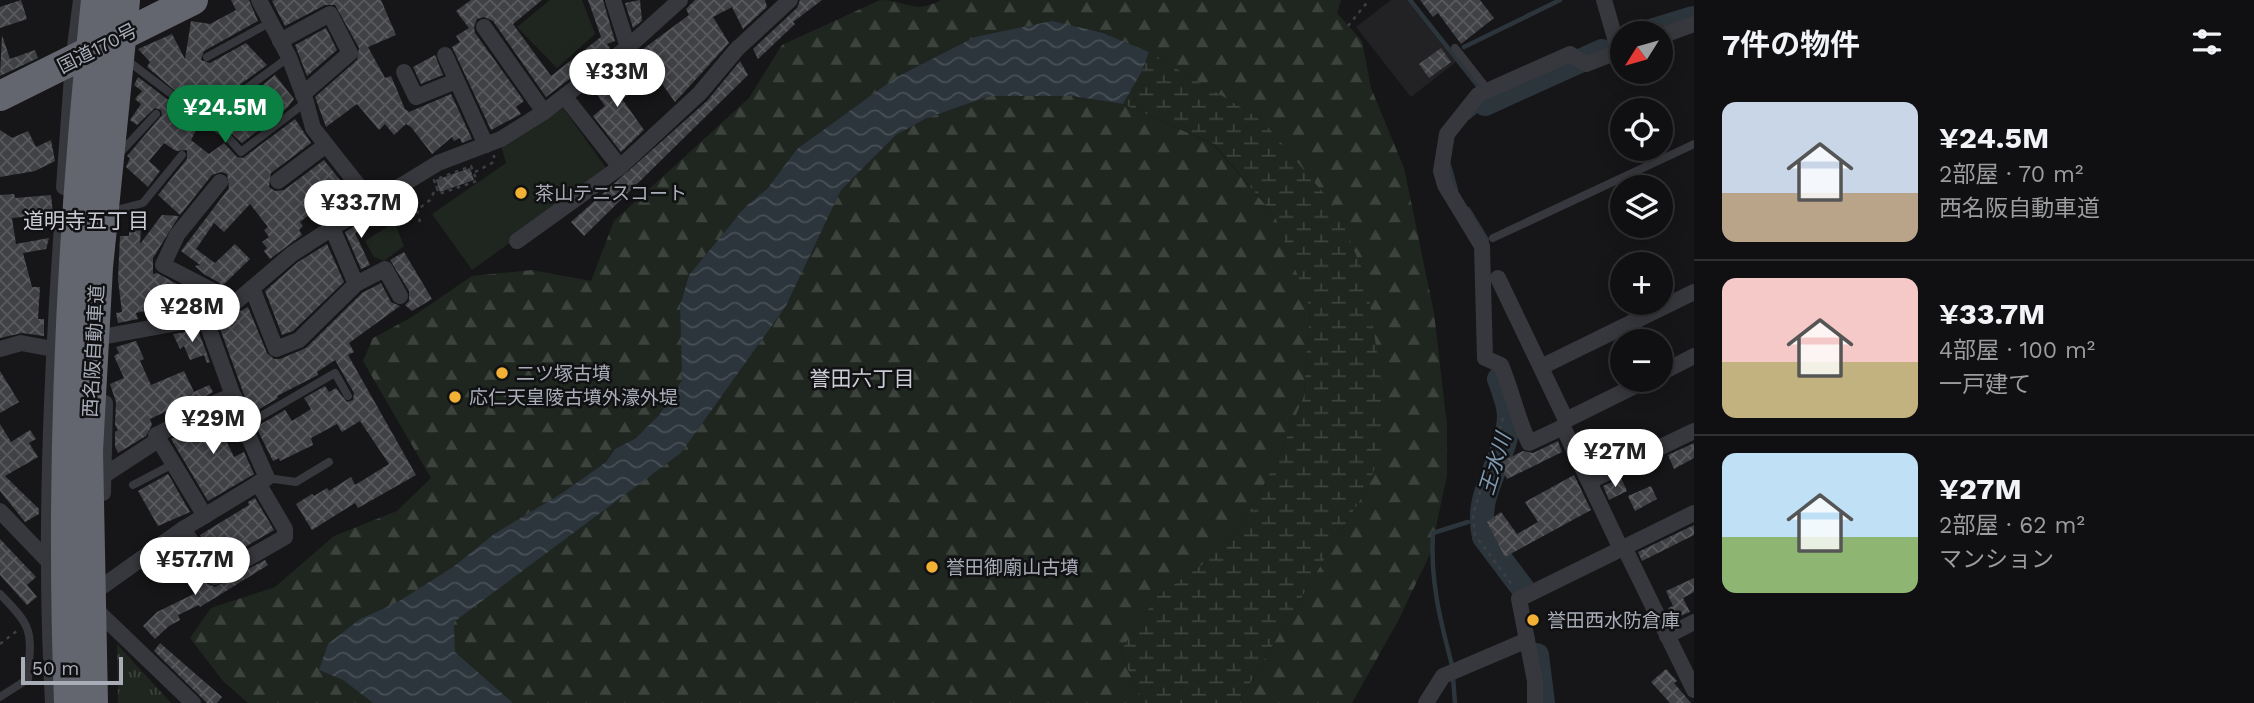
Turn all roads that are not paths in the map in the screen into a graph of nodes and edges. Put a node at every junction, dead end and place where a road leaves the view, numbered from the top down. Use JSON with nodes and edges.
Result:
{"nodes":[{"id":1,"x":81,"y":0,"type":"edge"},
{"id":2,"x":96,"y":0,"type":"edge"},
{"id":3,"x":125,"y":0,"type":"edge"},
{"id":4,"x":136,"y":0,"type":"edge"},
{"id":5,"x":193,"y":0,"type":"edge"},
{"id":6,"x":259,"y":0,"type":"edge"},
{"id":7,"x":613,"y":0,"type":"edge"},
{"id":8,"x":680,"y":0,"type":"edge"},
{"id":9,"x":790,"y":0,"type":"edge"},
{"id":10,"x":1604,"y":0,"type":"edge"},
{"id":11,"x":1610,"y":21,"type":"edge"},
{"id":12,"x":271,"y":22,"type":"junction"},
{"id":13,"x":1694,"y":24,"type":"edge"},
{"id":14,"x":484,"y":27,"type":"dead end"},
{"id":15,"x":132,"y":30,"type":"junction"},
{"id":16,"x":1673,"y":32,"type":"edge"},
{"id":17,"x":280,"y":41,"type":"junction"},
{"id":18,"x":628,"y":47,"type":"junction"},
{"id":19,"x":1455,"y":48,"type":"dead end"},
{"id":20,"x":1610,"y":51,"type":"edge"},
{"id":21,"x":445,"y":55,"type":"dead end"},
{"id":22,"x":207,"y":57,"type":"dead end"},
{"id":23,"x":289,"y":57,"type":"junction"},
{"id":24,"x":128,"y":61,"type":"junction"},
{"id":25,"x":73,"y":62,"type":"junction"},
{"id":26,"x":404,"y":72,"type":"dead end"},
{"id":27,"x":456,"y":81,"type":"junction"},
{"id":28,"x":1488,"y":90,"type":"junction"},
{"id":29,"x":0,"y":96,"type":"edge"},
{"id":30,"x":565,"y":97,"type":"junction"},
{"id":31,"x":305,"y":98,"type":"junction"},
{"id":32,"x":178,"y":99,"type":"dead end"},
{"id":33,"x":544,"y":113,"type":"junction"},
{"id":34,"x":156,"y":114,"type":"dead end"},
{"id":35,"x":1694,"y":144,"type":"edge"},
{"id":36,"x":326,"y":145,"type":"junction"},
{"id":37,"x":490,"y":149,"type":"junction"},
{"id":38,"x":118,"y":155,"type":"junction"},
{"id":39,"x":182,"y":155,"type":"dead end"},
{"id":40,"x":620,"y":167,"type":"junction"},
{"id":41,"x":278,"y":181,"type":"dead end"},
{"id":42,"x":220,"y":182,"type":"dead end"},
{"id":43,"x":372,"y":203,"type":"junction"},
{"id":44,"x":113,"y":211,"type":"junction"},
{"id":45,"x":331,"y":228,"type":"junction"},
{"id":46,"x":1493,"y":238,"type":"dead end"},
{"id":47,"x":517,"y":241,"type":"dead end"},
{"id":48,"x":1499,"y":278,"type":"dead end"},
{"id":49,"x":356,"y":284,"type":"junction"},
{"id":50,"x":252,"y":288,"type":"junction"},
{"id":51,"x":1694,"y":292,"type":"edge"},
{"id":52,"x":400,"y":296,"type":"dead end"},
{"id":53,"x":231,"y":306,"type":"junction"},
{"id":54,"x":205,"y":318,"type":"junction"},
{"id":55,"x":107,"y":336,"type":"junction"},
{"id":56,"x":0,"y":349,"type":"edge"},
{"id":57,"x":53,"y":349,"type":"junction"},
{"id":58,"x":1694,"y":356,"type":"edge"},
{"id":59,"x":1542,"y":367,"type":"junction"},
{"id":60,"x":1673,"y":367,"type":"edge"},
{"id":61,"x":1624,"y":392,"type":"edge"},
{"id":62,"x":234,"y":396,"type":"junction"},
{"id":63,"x":348,"y":396,"type":"dead end"},
{"id":64,"x":1564,"y":424,"type":"junction"},
{"id":65,"x":244,"y":426,"type":"junction"},
{"id":66,"x":1694,"y":431,"type":"edge"},
{"id":67,"x":158,"y":440,"type":"junction"},
{"id":68,"x":329,"y":461,"type":"dead end"},
{"id":69,"x":173,"y":464,"type":"junction"},
{"id":70,"x":103,"y":476,"type":"junction"},
{"id":71,"x":263,"y":480,"type":"junction"},
{"id":72,"x":1590,"y":481,"type":"junction"},
{"id":73,"x":133,"y":485,"type":"dead end"},
{"id":74,"x":0,"y":511,"type":"edge"},
{"id":75,"x":1694,"y":513,"type":"edge"},
{"id":76,"x":205,"y":516,"type":"junction"},
{"id":77,"x":183,"y":528,"type":"junction"},
{"id":78,"x":1623,"y":548,"type":"junction"},
{"id":79,"x":47,"y":559,"type":"junction"},
{"id":80,"x":103,"y":586,"type":"junction"},
{"id":81,"x":0,"y":594,"type":"edge"},
{"id":82,"x":105,"y":620,"type":"junction"},
{"id":83,"x":1694,"y":622,"type":"edge"},
{"id":84,"x":1667,"y":636,"type":"junction"},
{"id":85,"x":1527,"y":640,"type":"junction"},
{"id":86,"x":1694,"y":690,"type":"edge"},
{"id":87,"x":0,"y":697,"type":"edge"},
{"id":88,"x":185,"y":700,"type":"edge"},
{"id":89,"x":53,"y":703,"type":"edge"},
{"id":90,"x":69,"y":703,"type":"edge"},
{"id":91,"x":93,"y":703,"type":"edge"},
{"id":92,"x":107,"y":703,"type":"edge"},
{"id":93,"x":1426,"y":703,"type":"edge"},
{"id":94,"x":1535,"y":703,"type":"edge"}],
"edges":[{"from":1,"to":25,"type":"street"},
{"from":2,"to":90,"type":"highway","name":"西名阪自動車道","bridge":true},
{"from":3,"to":91,"type":"highway","name":"西名阪自動車道","bridge":true},
{"from":4,"to":15,"type":"street"},
{"from":5,"to":15,"type":"highway","name":"国道170号"},
{"from":6,"to":12,"type":"street"},
{"from":7,"to":18,"type":"street"},
{"from":8,"to":18,"type":"street"},
{"from":9,"to":40,"type":"street"},
{"from":10,"to":11,"type":"street"},
{"from":12,"to":17,"type":"street"},
{"from":12,"to":22,"type":"lane"},
{"from":13,"to":16,"type":"street"},
{"from":14,"to":33,"type":"street"},
{"from":15,"to":24,"type":"street"},
{"from":15,"to":25,"type":"highway","name":"国道170号"},
{"from":17,"to":23,"type":"street"},
{"from":17,"to":31,"type":"street"},
{"from":18,"to":30,"type":"street"},
{"from":19,"to":28,"type":"lane"},
{"from":20,"to":28,"type":"street"},
{"from":21,"to":27,"type":"street"},
{"from":23,"to":31,"type":"street"},
{"from":23,"to":31,"type":"lane"},
{"from":24,"to":32,"type":"lane"},
{"from":24,"to":38,"type":"street"},
{"from":25,"to":29,"type":"highway","name":"国道170号"},
{"from":25,"to":57,"type":"street"},
{"from":26,"to":27,"type":"street"},
{"from":27,"to":37,"type":"street"},
{"from":28,"to":64,"type":"street"},
{"from":30,"to":33,"type":"street"},
{"from":30,"to":40,"type":"street"},
{"from":31,"to":36,"type":"street"},
{"from":33,"to":37,"type":"street"},
{"from":34,"to":38,"type":"lane"},
{"from":35,"to":46,"type":"lane"},
{"from":36,"to":41,"type":"street"},
{"from":36,"to":43,"type":"street"},
{"from":37,"to":43,"type":"street"},
{"from":38,"to":44,"type":"street"},
{"from":39,"to":44,"type":"lane"},
{"from":40,"to":47,"type":"street"},
{"from":42,"to":53,"type":"street"},
{"from":43,"to":45,"type":"street"},
{"from":44,"to":55,"type":"street"},
{"from":45,"to":49,"type":"street"},
{"from":45,"to":50,"type":"street"},
{"from":48,"to":59,"type":"street"},
{"from":49,"to":50,"type":"street"},
{"from":49,"to":52,"type":"street"},
{"from":50,"to":53,"type":"street"},
{"from":51,"to":59,"type":"street"},
{"from":53,"to":54,"type":"street"},
{"from":54,"to":55,"type":"street"},
{"from":54,"to":62,"type":"street"},
{"from":55,"to":70,"type":"street"},
{"from":56,"to":57,"type":"street"},
{"from":57,"to":79,"type":"street"},
{"from":58,"to":60,"type":"street"},
{"from":59,"to":64,"type":"street"},
{"from":61,"to":64,"type":"street"},
{"from":62,"to":65,"type":"street"},
{"from":62,"to":67,"type":"street"},
{"from":63,"to":65,"type":"lane"},
{"from":64,"to":72,"type":"street"},
{"from":65,"to":71,"type":"street"},
{"from":66,"to":72,"type":"street"},
{"from":67,"to":69,"type":"street"},
{"from":67,"to":70,"type":"street"},
{"from":68,"to":71,"type":"lane"},
{"from":69,"to":73,"type":"lane"},
{"from":69,"to":76,"type":"street"},
{"from":70,"to":80,"type":"street"},
{"from":71,"to":76,"type":"street"},
{"from":71,"to":77,"type":"street"},
{"from":72,"to":78,"type":"street"},
{"from":74,"to":79,"type":"street"},
{"from":75,"to":78,"type":"street"},
{"from":76,"to":77,"type":"street"},
{"from":77,"to":80,"type":"street"},
{"from":78,"to":84,"type":"street"},
{"from":78,"to":85,"type":"street"},
{"from":79,"to":82,"type":"street"},
{"from":79,"to":89,"type":"street"},
{"from":80,"to":82,"type":"street"},
{"from":81,"to":87,"type":"lane"},
{"from":82,"to":88,"type":"street"},
{"from":82,"to":92,"type":"street"},
{"from":83,"to":84,"type":"street"},
{"from":84,"to":86,"type":"street"},
{"from":85,"to":93,"type":"street"},
{"from":85,"to":94,"type":"street"}]}
